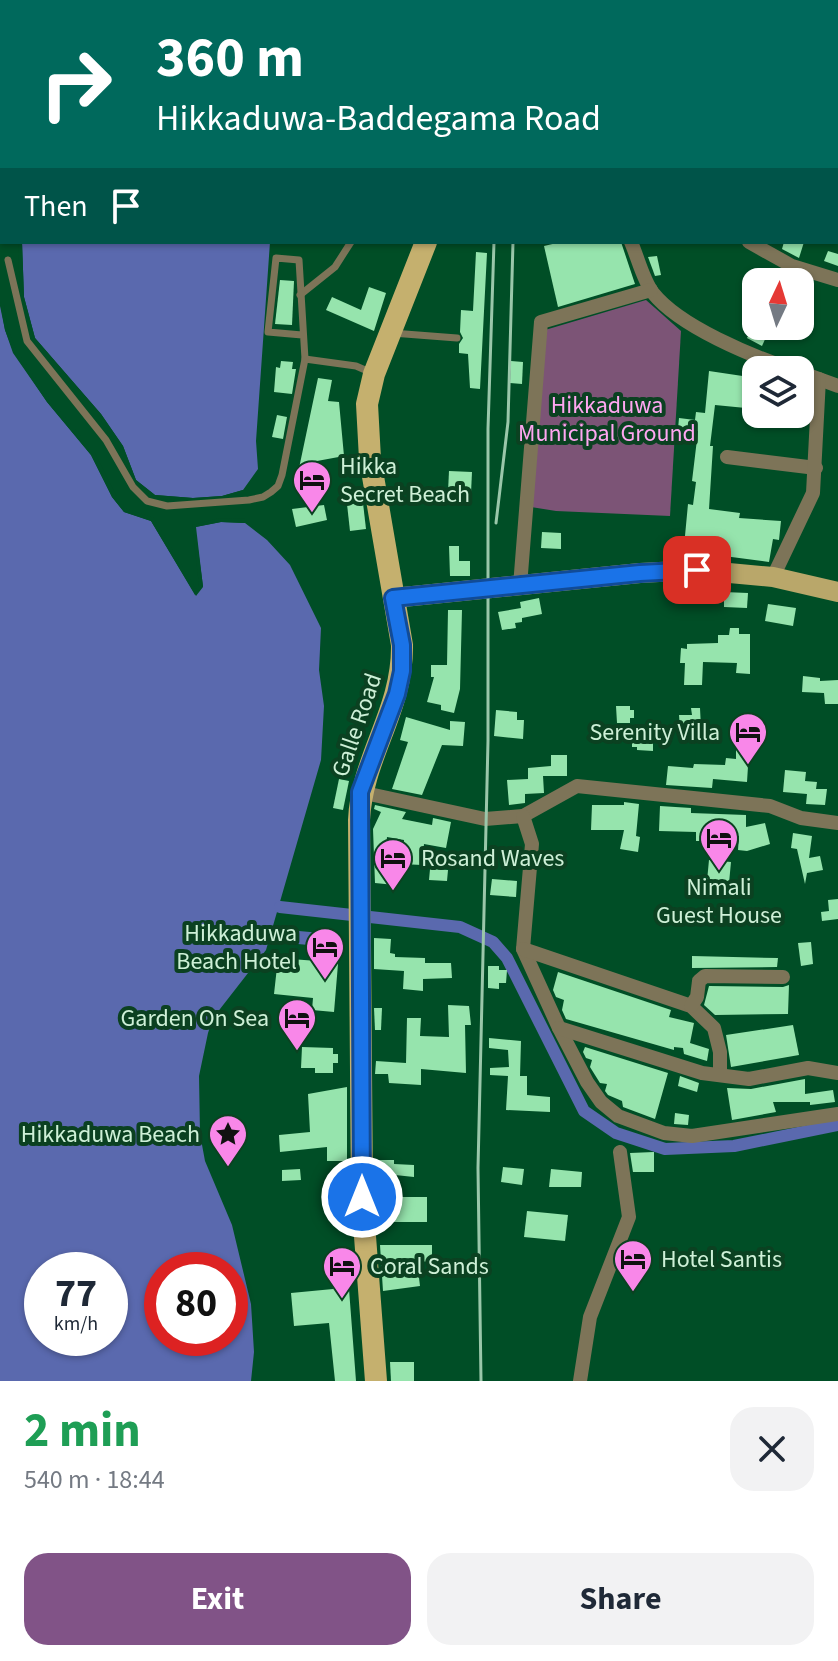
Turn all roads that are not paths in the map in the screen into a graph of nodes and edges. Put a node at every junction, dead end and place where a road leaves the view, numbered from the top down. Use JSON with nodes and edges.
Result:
{"nodes":[{"id":1,"x":350,"y":244,"type":"edge"},
{"id":2,"x":425,"y":244,"type":"edge"},
{"id":3,"x":632,"y":244,"type":"edge"},
{"id":4,"x":753,"y":244,"type":"edge"},
{"id":5,"x":8,"y":260,"type":"dead end"},
{"id":6,"x":838,"y":280,"type":"edge"},
{"id":7,"x":651,"y":290,"type":"junction"},
{"id":8,"x":300,"y":295,"type":"junction"},
{"id":9,"x":390,"y":333,"type":"junction"},
{"id":10,"x":302,"y":335,"type":"junction"},
{"id":11,"x":457,"y":338,"type":"dead end"},
{"id":12,"x":755,"y":356,"type":"edge"},
{"id":13,"x":305,"y":359,"type":"junction"},
{"id":14,"x":374,"y":374,"type":"junction"},
{"id":15,"x":814,"y":377,"type":"edge"},
{"id":16,"x":819,"y":379,"type":"junction"},
{"id":17,"x":838,"y":386,"type":"edge"},
{"id":18,"x":727,"y":457,"type":"dead end"},
{"id":19,"x":816,"y":468,"type":"junction"},
{"id":20,"x":773,"y":577,"type":"junction"},
{"id":21,"x":520,"y":586,"type":"junction"},
{"id":22,"x":838,"y":592,"type":"edge"},
{"id":23,"x":393,"y":598,"type":"junction"},
{"id":24,"x":360,"y":792,"type":"junction"},
{"id":25,"x":523,"y":816,"type":"junction"},
{"id":26,"x":838,"y":823,"type":"edge"},
{"id":27,"x":523,"y":949,"type":"junction"},
{"id":28,"x":783,"y":977,"type":"dead end"},
{"id":29,"x":691,"y":1006,"type":"junction"},
{"id":30,"x":559,"y":1028,"type":"junction"},
{"id":31,"x":838,"y":1073,"type":"edge"},
{"id":32,"x":720,"y":1075,"type":"junction"},
{"id":33,"x":838,"y":1114,"type":"edge"},
{"id":34,"x":620,"y":1152,"type":"dead end"},
{"id":35,"x":376,"y":1381,"type":"edge"},
{"id":36,"x":580,"y":1381,"type":"edge"}],
"edges":[{"from":1,"to":8,"type":"lane"},
{"from":2,"to":9,"type":"highway","name":"Galle Road"},
{"from":3,"to":7,"type":"street"},
{"from":4,"to":6,"type":"street"},
{"from":5,"to":13,"type":"lane"},
{"from":7,"to":12,"type":"street"},
{"from":7,"to":21,"type":"street"},
{"from":8,"to":10,"type":"lane"},
{"from":8,"to":10,"type":"lane"},
{"from":9,"to":11,"type":"lane"},
{"from":9,"to":14,"type":"highway","name":"Galle Road"},
{"from":10,"to":13,"type":"lane"},
{"from":13,"to":14,"type":"lane"},
{"from":14,"to":23,"type":"highway","name":"Galle Road"},
{"from":15,"to":16,"type":"street"},
{"from":16,"to":17,"type":"street"},
{"from":16,"to":19,"type":"street"},
{"from":18,"to":19,"type":"street"},
{"from":19,"to":20,"type":"street"},
{"from":20,"to":21,"type":"main road"},
{"from":20,"to":22,"type":"main road"},
{"from":21,"to":23,"type":"main road"},
{"from":23,"to":24,"type":"highway","name":"Galle Road"},
{"from":24,"to":25,"type":"street"},
{"from":24,"to":35,"type":"highway","name":"Galle Road"},
{"from":25,"to":26,"type":"street"},
{"from":25,"to":27,"type":"street"},
{"from":27,"to":29,"type":"street"},
{"from":27,"to":30,"type":"street"},
{"from":28,"to":29,"type":"street"},
{"from":29,"to":32,"type":"street"},
{"from":30,"to":32,"type":"street"},
{"from":30,"to":33,"type":"street"},
{"from":31,"to":32,"type":"street"},
{"from":34,"to":36,"type":"street"}]}
